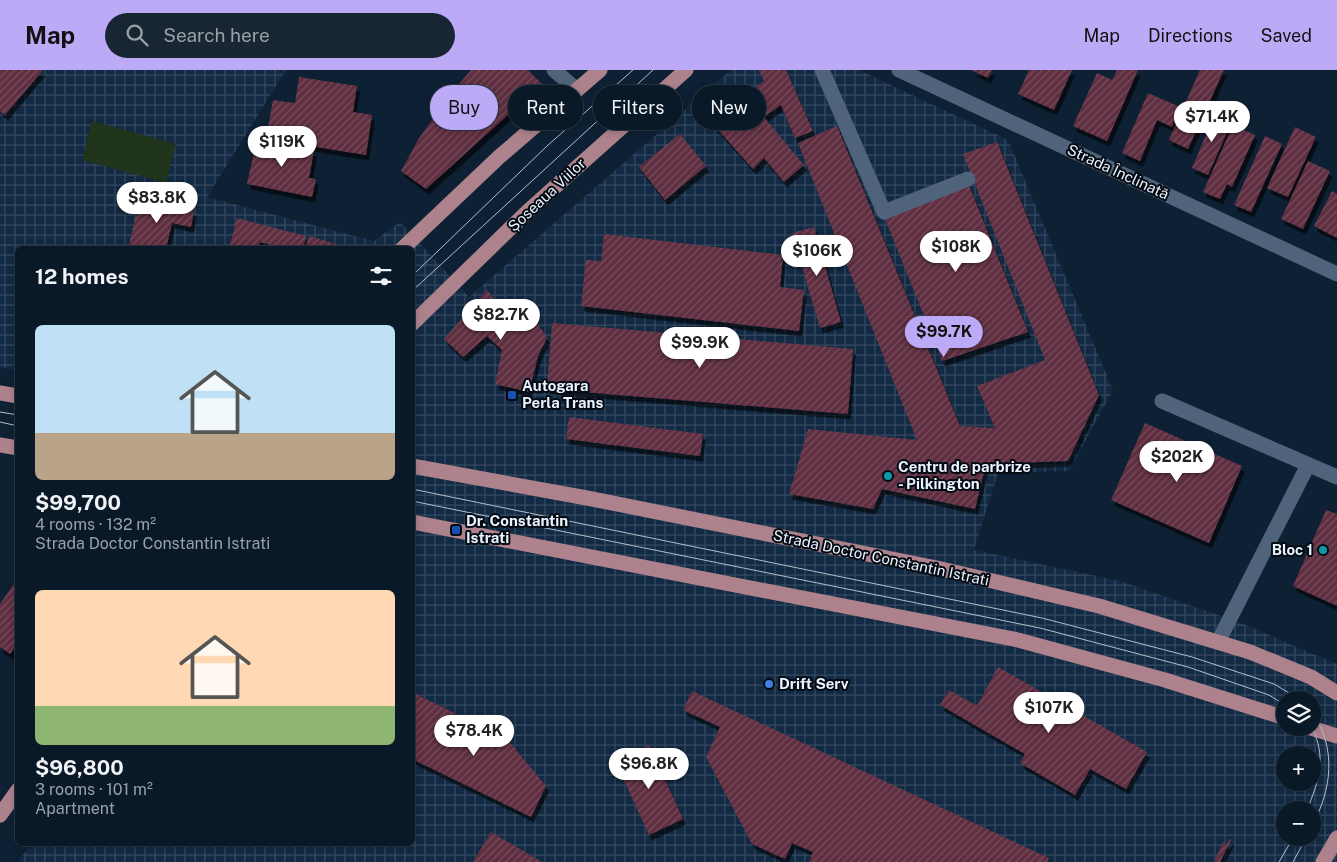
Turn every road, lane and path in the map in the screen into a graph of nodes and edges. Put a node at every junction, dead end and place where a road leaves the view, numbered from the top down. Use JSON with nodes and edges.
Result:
{"nodes":[{"id":1,"x":554,"y":70,"type":"edge"},
{"id":2,"x":600,"y":70,"type":"edge"},
{"id":3,"x":686,"y":70,"type":"edge"},
{"id":4,"x":822,"y":70,"type":"edge"},
{"id":5,"x":900,"y":70,"type":"edge"},
{"id":6,"x":571,"y":85,"type":"edge"},
{"id":7,"x":583,"y":85,"type":"edge"},
{"id":8,"x":531,"y":130,"type":"edge"},
{"id":9,"x":968,"y":178,"type":"dead end"},
{"id":10,"x":405,"y":246,"type":"edge"},
{"id":11,"x":1337,"y":274,"type":"edge"},
{"id":12,"x":415,"y":321,"type":"edge"},
{"id":13,"x":0,"y":393,"type":"edge"},
{"id":14,"x":15,"y":396,"type":"edge"},
{"id":15,"x":1162,"y":401,"type":"dead end"},
{"id":16,"x":0,"y":445,"type":"edge"},
{"id":17,"x":15,"y":448,"type":"edge"},
{"id":18,"x":1308,"y":465,"type":"junction"},
{"id":19,"x":415,"y":467,"type":"edge"},
{"id":20,"x":1337,"y":477,"type":"edge"},
{"id":21,"x":415,"y":523,"type":"edge"},
{"id":22,"x":1218,"y":642,"type":"junction"},
{"id":23,"x":1337,"y":694,"type":"edge"},
{"id":24,"x":1276,"y":715,"type":"edge"},
{"id":25,"x":1321,"y":731,"type":"edge"},
{"id":26,"x":1337,"y":736,"type":"edge"},
{"id":27,"x":15,"y":794,"type":"edge"},
{"id":28,"x":0,"y":815,"type":"edge"},
{"id":29,"x":1337,"y":838,"type":"edge"},
{"id":30,"x":1323,"y":862,"type":"edge"}],
"edges":[{"from":1,"to":6,"type":"street"},
{"from":2,"to":7,"type":"main road"},
{"from":3,"to":12,"type":"main road","name":"Șoseaua Viilor"},
{"from":4,"to":9,"type":"street"},
{"from":5,"to":11,"type":"street","name":"Strada Înclinată"},
{"from":8,"to":10,"type":"main road"},
{"from":13,"to":14,"type":"main road"},
{"from":15,"to":18,"type":"street"},
{"from":16,"to":17,"type":"main road"},
{"from":18,"to":20,"type":"street"},
{"from":18,"to":22,"type":"street"},
{"from":19,"to":22,"type":"main road","name":"Strada Doctor Constantin Istrati"},
{"from":21,"to":24,"type":"main road"},
{"from":22,"to":23,"type":"main road","name":"Strada Doctor Constantin Istrati"},
{"from":25,"to":26,"type":"main road"},
{"from":27,"to":28,"type":"main road"},
{"from":29,"to":30,"type":"main road"}]}
